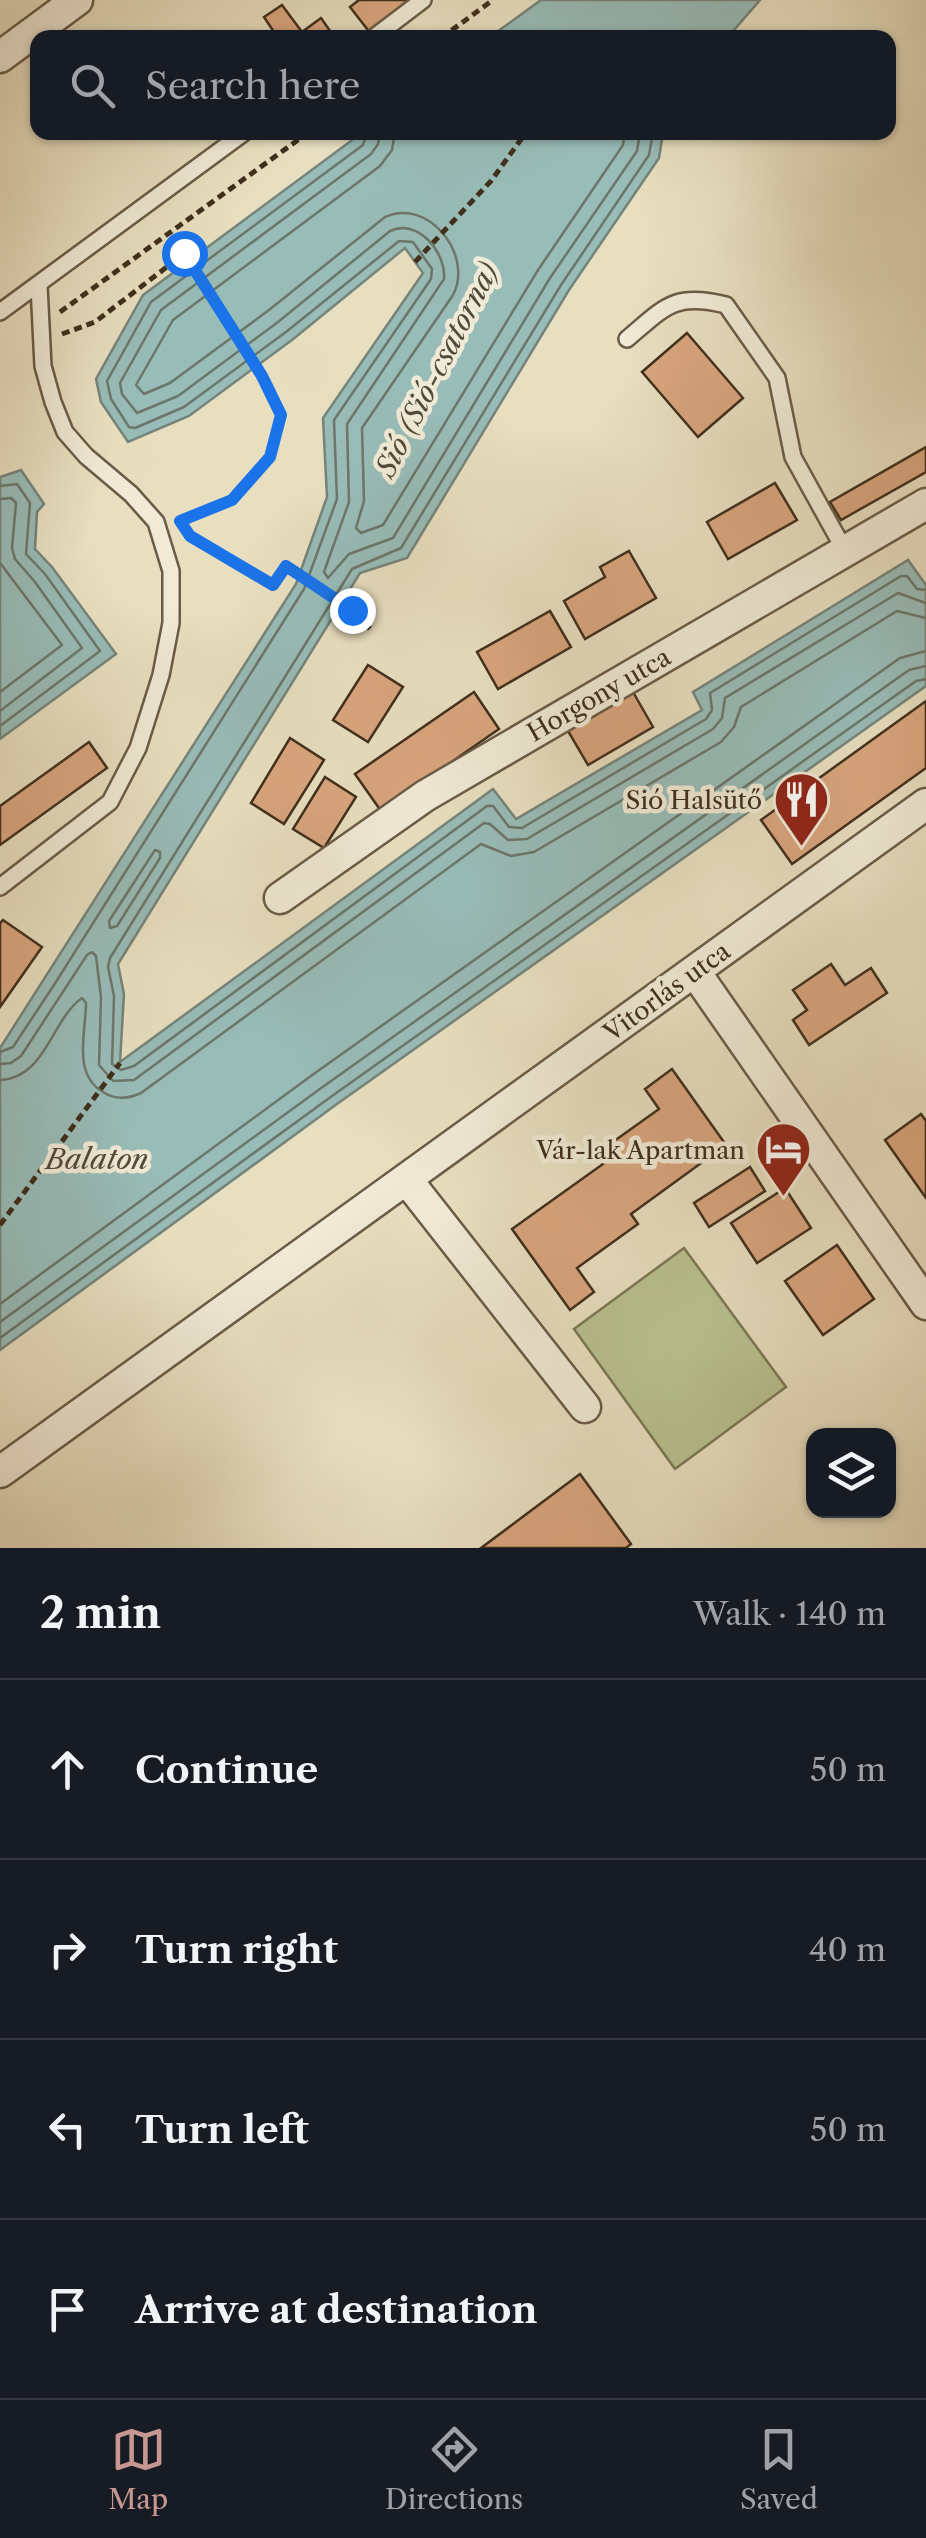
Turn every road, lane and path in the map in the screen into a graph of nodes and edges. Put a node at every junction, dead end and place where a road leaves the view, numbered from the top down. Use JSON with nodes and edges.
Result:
{"nodes":[{"id":1,"x":77,"y":0,"type":"edge"},
{"id":2,"x":423,"y":0,"type":"edge"},
{"id":3,"x":493,"y":0,"type":"edge"},
{"id":4,"x":36,"y":30,"type":"edge"},
{"id":5,"x":383,"y":30,"type":"edge"},
{"id":6,"x":452,"y":30,"type":"edge"},
{"id":7,"x":30,"y":35,"type":"edge"},
{"id":8,"x":0,"y":57,"type":"edge"},
{"id":9,"x":234,"y":140,"type":"edge"},
{"id":10,"x":298,"y":140,"type":"edge"},
{"id":11,"x":521,"y":140,"type":"edge"},
{"id":12,"x":415,"y":262,"type":"dead end"},
{"id":13,"x":39,"y":286,"type":"junction"},
{"id":14,"x":0,"y":312,"type":"edge"},
{"id":15,"x":40,"y":326,"type":"junction"},
{"id":16,"x":626,"y":338,"type":"dead end"},
{"id":17,"x":41,"y":344,"type":"junction"},
{"id":18,"x":926,"y":504,"type":"edge"},
{"id":19,"x":844,"y":552,"type":"junction"},
{"id":20,"x":372,"y":631,"type":"dead end"},
{"id":21,"x":926,"y":804,"type":"edge"},
{"id":22,"x":0,"y":887,"type":"edge"},
{"id":23,"x":280,"y":898,"type":"dead end"},
{"id":24,"x":695,"y":972,"type":"junction"},
{"id":25,"x":120,"y":1063,"type":"dead end"},
{"id":26,"x":408,"y":1180,"type":"junction"},
{"id":27,"x":0,"y":1225,"type":"edge"},
{"id":28,"x":926,"y":1304,"type":"edge"},
{"id":29,"x":585,"y":1407,"type":"dead end"},
{"id":30,"x":0,"y":1472,"type":"edge"}],
"edges":[{"from":1,"to":4,"type":"street"},
{"from":2,"to":5,"type":"lane"},
{"from":3,"to":6,"type":"path"},
{"from":7,"to":8,"type":"street"},
{"from":9,"to":13,"type":"lane"},
{"from":10,"to":15,"type":"path"},
{"from":11,"to":12,"type":"path"},
{"from":13,"to":14,"type":"lane"},
{"from":13,"to":15,"type":"lane"},
{"from":15,"to":17,"type":"lane"},
{"from":16,"to":19,"type":"lane"},
{"from":17,"to":20,"type":"path"},
{"from":17,"to":22,"type":"lane"},
{"from":18,"to":19,"type":"street","name":"Horgony utca"},
{"from":19,"to":23,"type":"street","name":"Horgony utca"},
{"from":21,"to":24,"type":"street","name":"Vitorlás utca"},
{"from":24,"to":26,"type":"street","name":"Vitorlás utca"},
{"from":24,"to":28,"type":"street"},
{"from":25,"to":27,"type":"path"},
{"from":26,"to":29,"type":"street"},
{"from":26,"to":30,"type":"street","name":"Vitorlás utca"}]}
